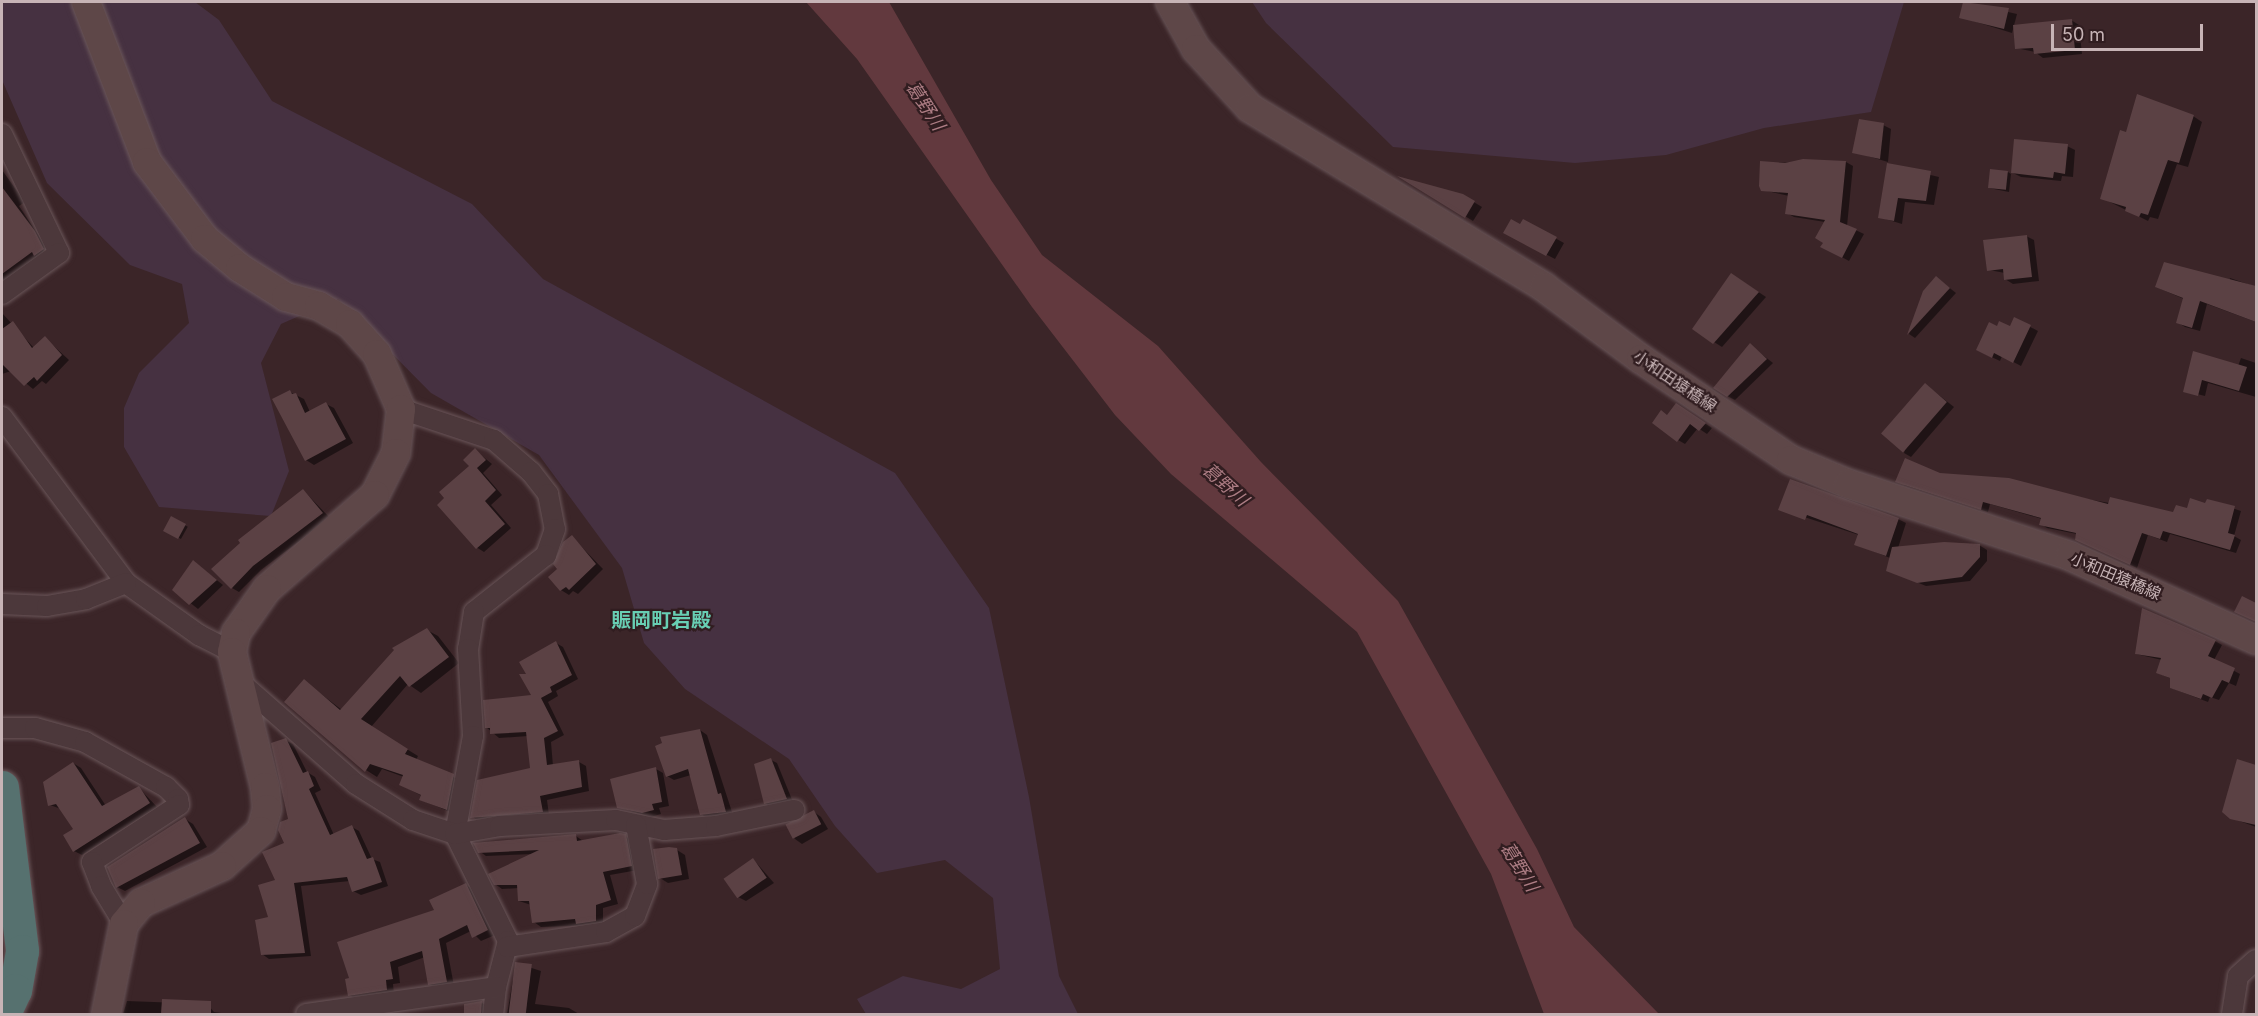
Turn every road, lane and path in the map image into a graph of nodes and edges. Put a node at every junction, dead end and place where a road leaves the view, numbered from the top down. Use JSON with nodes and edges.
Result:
{"nodes":[{"id":1,"x":86,"y":2,"type":"edge"},
{"id":2,"x":1170,"y":2,"type":"edge"},
{"id":3,"x":2,"y":134,"type":"edge"},
{"id":4,"x":8,"y":169,"type":"edge"},
{"id":5,"x":2,"y":294,"type":"edge"},
{"id":6,"x":401,"y":410,"type":"junction"},
{"id":7,"x":2,"y":417,"type":"edge"},
{"id":8,"x":126,"y":583,"type":"junction"},
{"id":9,"x":2,"y":604,"type":"edge"},
{"id":10,"x":2256,"y":640,"type":"edge"},
{"id":11,"x":232,"y":652,"type":"junction"},
{"id":12,"x":240,"y":682,"type":"junction"},
{"id":13,"x":2,"y":728,"type":"edge"},
{"id":14,"x":2,"y":787,"type":"edge"},
{"id":15,"x":794,"y":810,"type":"dead end"},
{"id":16,"x":636,"y":825,"type":"junction"},
{"id":17,"x":455,"y":834,"type":"junction"},
{"id":18,"x":124,"y":924,"type":"junction"},
{"id":19,"x":507,"y":947,"type":"junction"},
{"id":20,"x":2256,"y":960,"type":"edge"},
{"id":21,"x":496,"y":987,"type":"junction"},
{"id":22,"x":4,"y":1014,"type":"edge"},
{"id":23,"x":106,"y":1014,"type":"edge"},
{"id":24,"x":306,"y":1014,"type":"edge"},
{"id":25,"x":493,"y":1014,"type":"edge"},
{"id":26,"x":2232,"y":1014,"type":"edge"}],
"edges":[{"from":1,"to":6,"type":"street"},
{"from":2,"to":10,"type":"street","name":"小和田猿橋線"},
{"from":3,"to":4,"type":"street"},
{"from":4,"to":5,"type":"street"},
{"from":6,"to":11,"type":"street"},
{"from":6,"to":17,"type":"street"},
{"from":7,"to":8,"type":"street"},
{"from":8,"to":9,"type":"street"},
{"from":8,"to":11,"type":"street"},
{"from":11,"to":12,"type":"street"},
{"from":12,"to":17,"type":"street"},
{"from":12,"to":18,"type":"street"},
{"from":13,"to":18,"type":"street"},
{"from":14,"to":22,"type":"highway"},
{"from":15,"to":16,"type":"street"},
{"from":16,"to":17,"type":"street"},
{"from":16,"to":19,"type":"street"},
{"from":17,"to":19,"type":"street"},
{"from":18,"to":23,"type":"street"},
{"from":19,"to":21,"type":"street"},
{"from":20,"to":26,"type":"street"},
{"from":21,"to":24,"type":"street"},
{"from":21,"to":25,"type":"street"}]}
